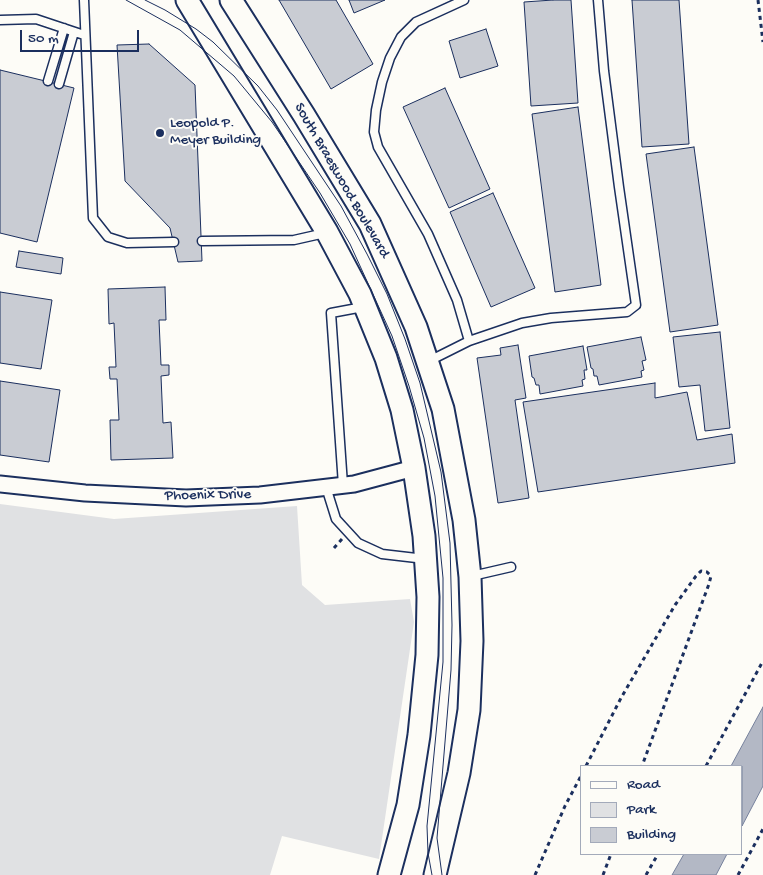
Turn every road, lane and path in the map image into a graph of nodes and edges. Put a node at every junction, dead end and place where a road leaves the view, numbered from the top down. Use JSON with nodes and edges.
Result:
{"nodes":[{"id":1,"x":84,"y":0,"type":"edge"},
{"id":2,"x":187,"y":0,"type":"edge"},
{"id":3,"x":231,"y":0,"type":"edge"},
{"id":4,"x":464,"y":0,"type":"edge"},
{"id":5,"x":598,"y":0,"type":"edge"},
{"id":6,"x":758,"y":0,"type":"edge"},
{"id":7,"x":0,"y":20,"type":"edge"},
{"id":8,"x":64,"y":28,"type":"junction"},
{"id":9,"x":74,"y":32,"type":"junction"},
{"id":10,"x":84,"y":35,"type":"junction"},
{"id":11,"x":763,"y":42,"type":"edge"},
{"id":12,"x":48,"y":81,"type":"dead end"},
{"id":13,"x":59,"y":84,"type":"dead end"},
{"id":14,"x":327,"y":232,"type":"junction"},
{"id":15,"x":202,"y":241,"type":"dead end"},
{"id":16,"x":174,"y":242,"type":"dead end"},
{"id":17,"x":365,"y":306,"type":"junction"},
{"id":18,"x":469,"y":341,"type":"junction"},
{"id":19,"x":429,"y":361,"type":"junction"},
{"id":20,"x":414,"y":468,"type":"junction"},
{"id":21,"x":0,"y":484,"type":"edge"},
{"id":22,"x":343,"y":485,"type":"junction"},
{"id":23,"x":326,"y":487,"type":"junction"},
{"id":24,"x":425,"y":559,"type":"junction"},
{"id":25,"x":511,"y":567,"type":"dead end"},
{"id":26,"x":470,"y":577,"type":"junction"},
{"id":27,"x":763,"y":661,"type":"edge"},
{"id":28,"x":587,"y":765,"type":"edge"},
{"id":29,"x":642,"y":765,"type":"edge"},
{"id":30,"x":707,"y":765,"type":"edge"},
{"id":31,"x":580,"y":778,"type":"edge"},
{"id":32,"x":763,"y":829,"type":"edge"},
{"id":33,"x":611,"y":855,"type":"edge"},
{"id":34,"x":657,"y":855,"type":"edge"},
{"id":35,"x":389,"y":875,"type":"edge"},
{"id":36,"x":435,"y":875,"type":"edge"},
{"id":37,"x":535,"y":875,"type":"edge"},
{"id":38,"x":603,"y":875,"type":"edge"},
{"id":39,"x":646,"y":875,"type":"edge"},
{"id":40,"x":738,"y":875,"type":"edge"}],
"edges":[{"from":1,"to":10,"type":"lane"},
{"from":2,"to":14,"type":"main road"},
{"from":3,"to":19,"type":"main road","name":"South Braeswood Boulevard"},
{"from":4,"to":18,"type":"lane"},
{"from":5,"to":18,"type":"lane"},
{"from":6,"to":11,"type":"path"},
{"from":7,"to":8,"type":"lane"},
{"from":8,"to":9,"type":"lane"},
{"from":8,"to":12,"type":"lane"},
{"from":9,"to":10,"type":"lane"},
{"from":9,"to":13,"type":"lane"},
{"from":10,"to":16,"type":"lane"},
{"from":14,"to":15,"type":"lane"},
{"from":14,"to":17,"type":"main road"},
{"from":17,"to":20,"type":"main road"},
{"from":17,"to":22,"type":"lane"},
{"from":18,"to":19,"type":"lane"},
{"from":19,"to":26,"type":"main road","name":"South Braeswood Boulevard"},
{"from":20,"to":22,"type":"street","name":"Phoenix Drive"},
{"from":20,"to":24,"type":"main road"},
{"from":21,"to":23,"type":"street","name":"Phoenix Drive"},
{"from":22,"to":23,"type":"street","name":"Phoenix Drive"},
{"from":23,"to":24,"type":"lane"},
{"from":24,"to":35,"type":"main road"},
{"from":25,"to":26,"type":"lane"},
{"from":26,"to":36,"type":"main road","name":"South Braeswood Boulevard"},
{"from":27,"to":30,"type":"path"},
{"from":28,"to":29,"type":"path"},
{"from":31,"to":37,"type":"path"},
{"from":32,"to":40,"type":"path"},
{"from":33,"to":38,"type":"path"},
{"from":34,"to":39,"type":"path"}]}
